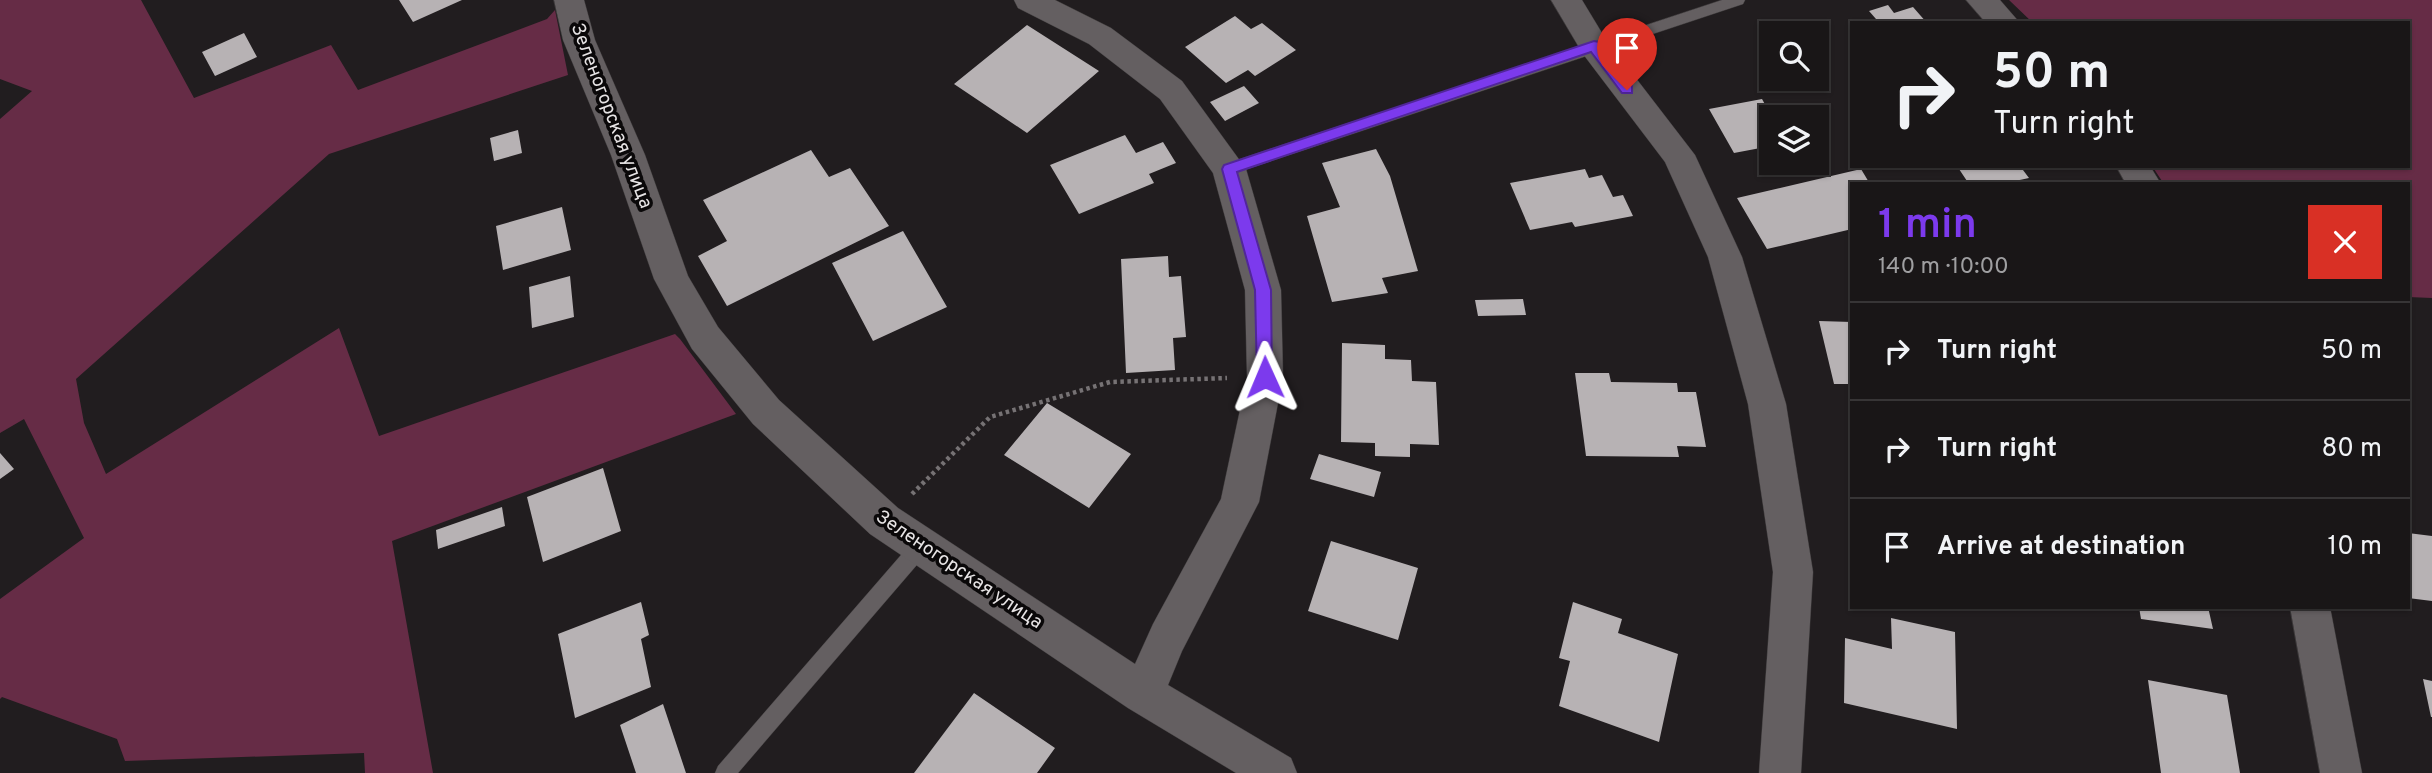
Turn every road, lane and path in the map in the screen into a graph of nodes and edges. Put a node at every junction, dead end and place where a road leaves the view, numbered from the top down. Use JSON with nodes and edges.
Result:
{"nodes":[{"id":1,"x":569,"y":0,"type":"edge"},
{"id":2,"x":1029,"y":0,"type":"edge"},
{"id":3,"x":1566,"y":0,"type":"edge"},
{"id":4,"x":1738,"y":0,"type":"edge"},
{"id":5,"x":1981,"y":0,"type":"edge"},
{"id":6,"x":2003,"y":21,"type":"edge"},
{"id":7,"x":1594,"y":46,"type":"junction"},
{"id":8,"x":1229,"y":169,"type":"junction"},
{"id":9,"x":1265,"y":377,"type":"junction"},
{"id":10,"x":884,"y":521,"type":"junction"},
{"id":11,"x":921,"y":545,"type":"junction"},
{"id":12,"x":2311,"y":609,"type":"edge"},
{"id":13,"x":1143,"y":694,"type":"junction"},
{"id":14,"x":725,"y":773,"type":"edge"},
{"id":15,"x":1276,"y":773,"type":"edge"},
{"id":16,"x":1780,"y":773,"type":"edge"},
{"id":17,"x":2341,"y":773,"type":"edge"}],
"edges":[{"from":1,"to":10,"type":"street","name":"Зеленогорская улица"},
{"from":2,"to":8,"type":"street"},
{"from":3,"to":7,"type":"street"},
{"from":4,"to":7,"type":"lane"},
{"from":5,"to":6,"type":"street"},
{"from":7,"to":8,"type":"lane"},
{"from":7,"to":16,"type":"street"},
{"from":8,"to":9,"type":"street"},
{"from":9,"to":10,"type":"path"},
{"from":9,"to":13,"type":"street"},
{"from":10,"to":11,"type":"street","name":"Зеленогорская улица"},
{"from":11,"to":13,"type":"street","name":"Зеленогорская улица"},
{"from":11,"to":14,"type":"lane"},
{"from":12,"to":17,"type":"street"},
{"from":13,"to":15,"type":"street","name":"Зеленогорская улица"}]}
